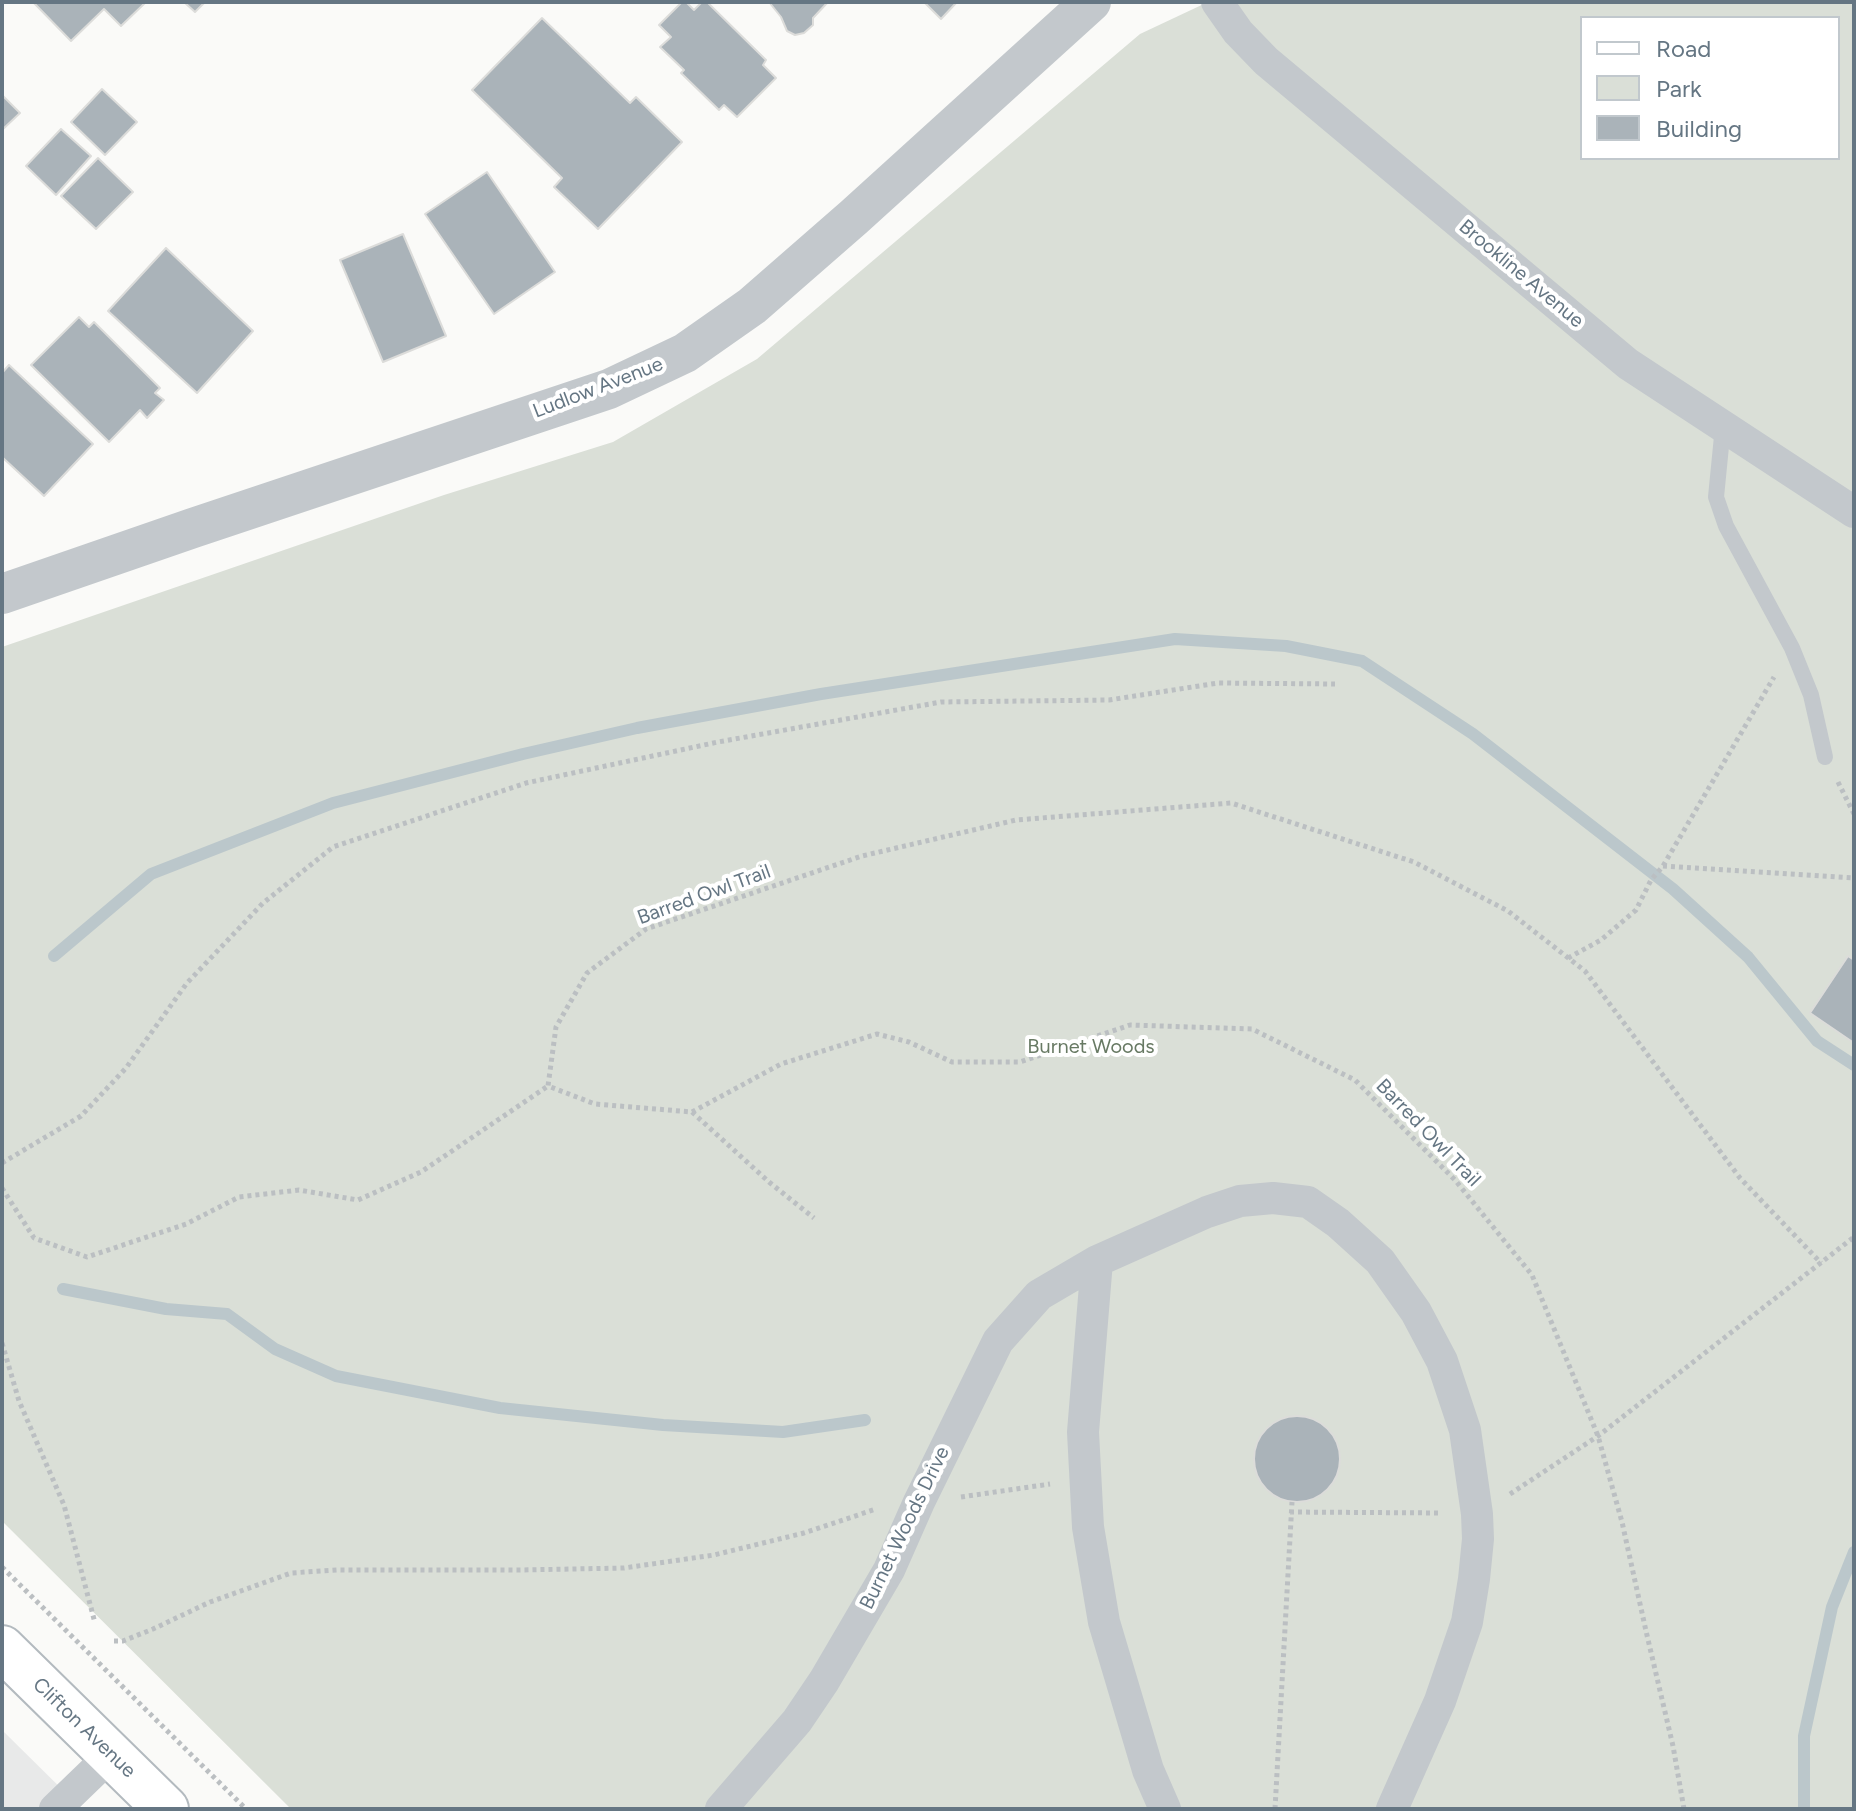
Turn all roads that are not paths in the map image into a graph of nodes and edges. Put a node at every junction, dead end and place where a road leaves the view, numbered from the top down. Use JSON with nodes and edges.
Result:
{"nodes":[{"id":1,"x":1091,"y":2,"type":"edge"},
{"id":2,"x":1217,"y":2,"type":"edge"},
{"id":3,"x":1723,"y":426,"type":"junction"},
{"id":4,"x":1854,"y":512,"type":"edge"},
{"id":5,"x":2,"y":594,"type":"edge"},
{"id":6,"x":1825,"y":757,"type":"dead end"},
{"id":7,"x":1097,"y":1261,"type":"junction"},
{"id":8,"x":2,"y":1648,"type":"edge"},
{"id":9,"x":111,"y":1755,"type":"junction"},
{"id":10,"x":55,"y":1809,"type":"edge"},
{"id":11,"x":166,"y":1809,"type":"edge"},
{"id":12,"x":721,"y":1809,"type":"edge"},
{"id":13,"x":1165,"y":1809,"type":"edge"},
{"id":14,"x":1392,"y":1809,"type":"edge"}],
"edges":[{"from":1,"to":5,"type":"street","name":"Ludlow Avenue"},
{"from":2,"to":3,"type":"street","name":"Brookline Avenue"},
{"from":3,"to":4,"type":"street","name":"Brookline Avenue"},
{"from":3,"to":6,"type":"lane"},
{"from":7,"to":12,"type":"street","name":"Burnet Woods Drive"},
{"from":7,"to":13,"type":"street"},
{"from":7,"to":14,"type":"street","name":"Burnet Woods Drive"},
{"from":8,"to":9,"type":"main road","name":"Clifton Avenue"},
{"from":9,"to":10,"type":"street"},
{"from":9,"to":11,"type":"main road","name":"Clifton Avenue"}]}
